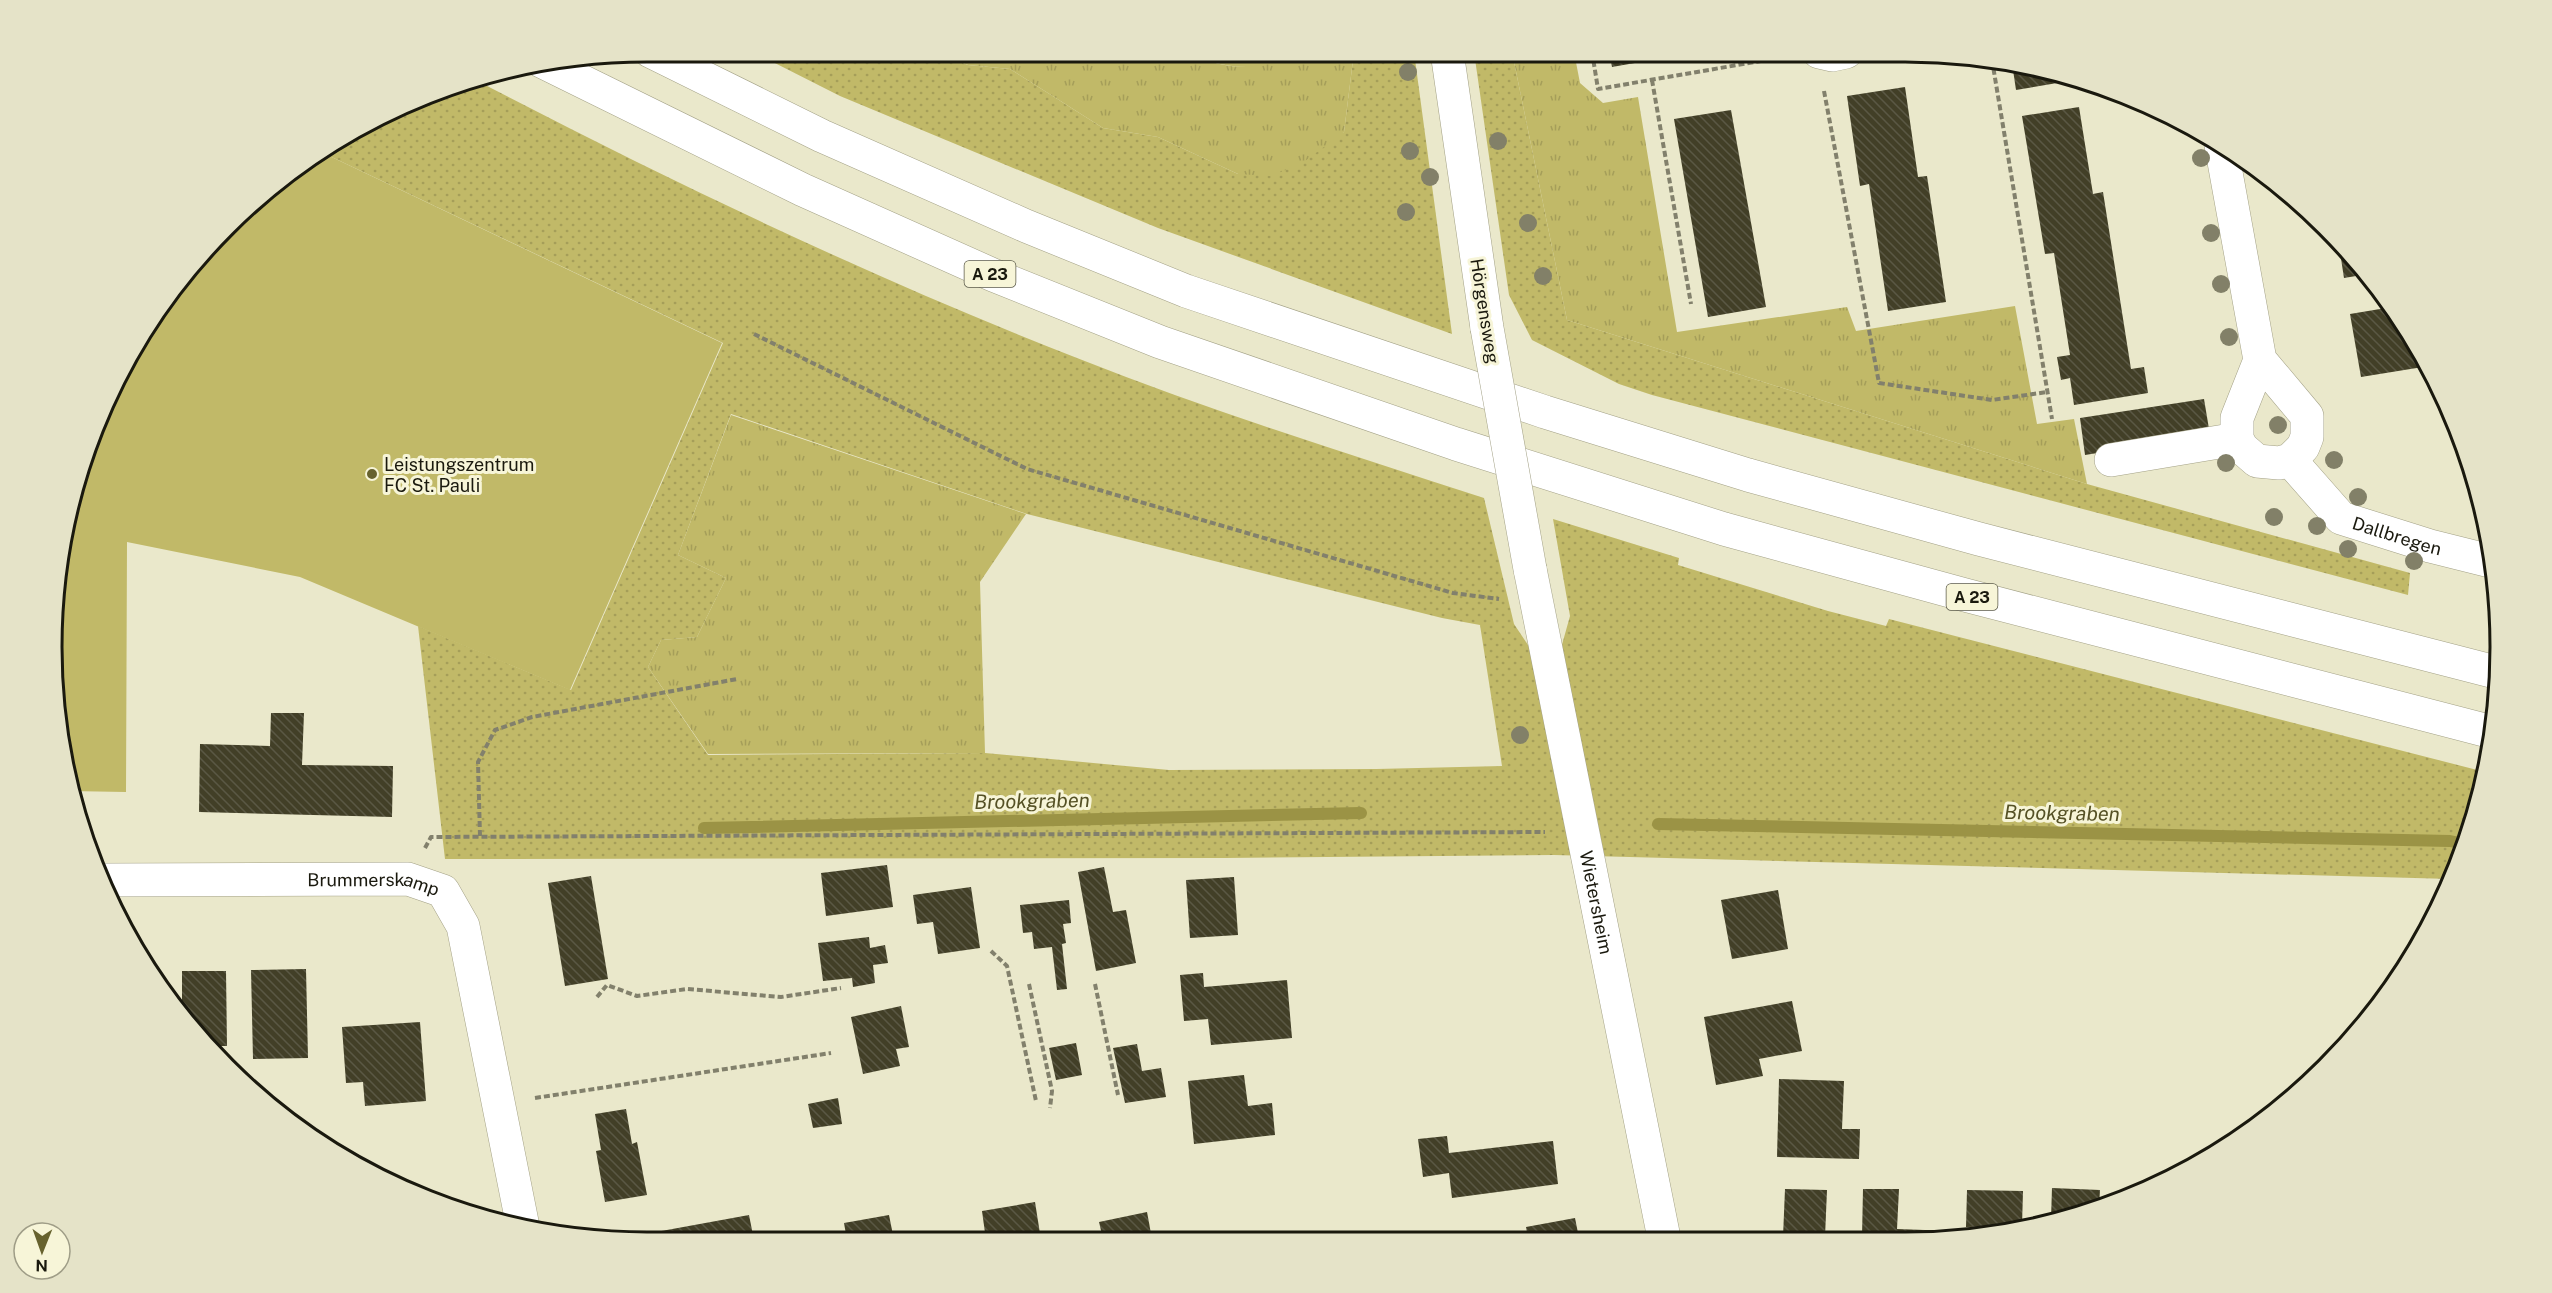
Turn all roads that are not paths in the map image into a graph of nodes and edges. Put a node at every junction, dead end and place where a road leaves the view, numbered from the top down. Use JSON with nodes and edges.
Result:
{"nodes":[{"id":1,"x":672,"y":62,"type":"edge"},
{"id":2,"x":1448,"y":62,"type":"edge"},
{"id":3,"x":557,"y":69,"type":"edge"},
{"id":4,"x":2223,"y":155,"type":"edge"},
{"id":5,"x":2260,"y":360,"type":"junction"},
{"id":6,"x":2237,"y":439,"type":"junction"},
{"id":7,"x":2111,"y":460,"type":"dead end"},
{"id":8,"x":2289,"y":460,"type":"junction"},
{"id":9,"x":2483,"y":559,"type":"edge"},
{"id":10,"x":1530,"y":568,"type":"joint"},
{"id":11,"x":2489,"y":671,"type":"edge"},
{"id":12,"x":2484,"y":730,"type":"edge"},
{"id":13,"x":111,"y":880,"type":"edge"},
{"id":14,"x":521,"y":1218,"type":"edge"},
{"id":15,"x":1663,"y":1232,"type":"edge"}],
"edges":[{"from":1,"to":11,"type":"main road"},
{"from":2,"to":10,"type":"main road","name":"Hörgensweg","bridge":true},
{"from":3,"to":12,"type":"main road","number":"A 23"},
{"from":4,"to":5,"type":"main road"},
{"from":5,"to":6,"type":"main road"},
{"from":5,"to":8,"type":"main road"},
{"from":6,"to":7,"type":"main road"},
{"from":6,"to":8,"type":"main road"},
{"from":8,"to":9,"type":"main road","name":"Dallbregen"},
{"from":10,"to":15,"type":"main road","name":"Wietersheim"},
{"from":13,"to":14,"type":"main road","name":"Brummerskamp"}]}
